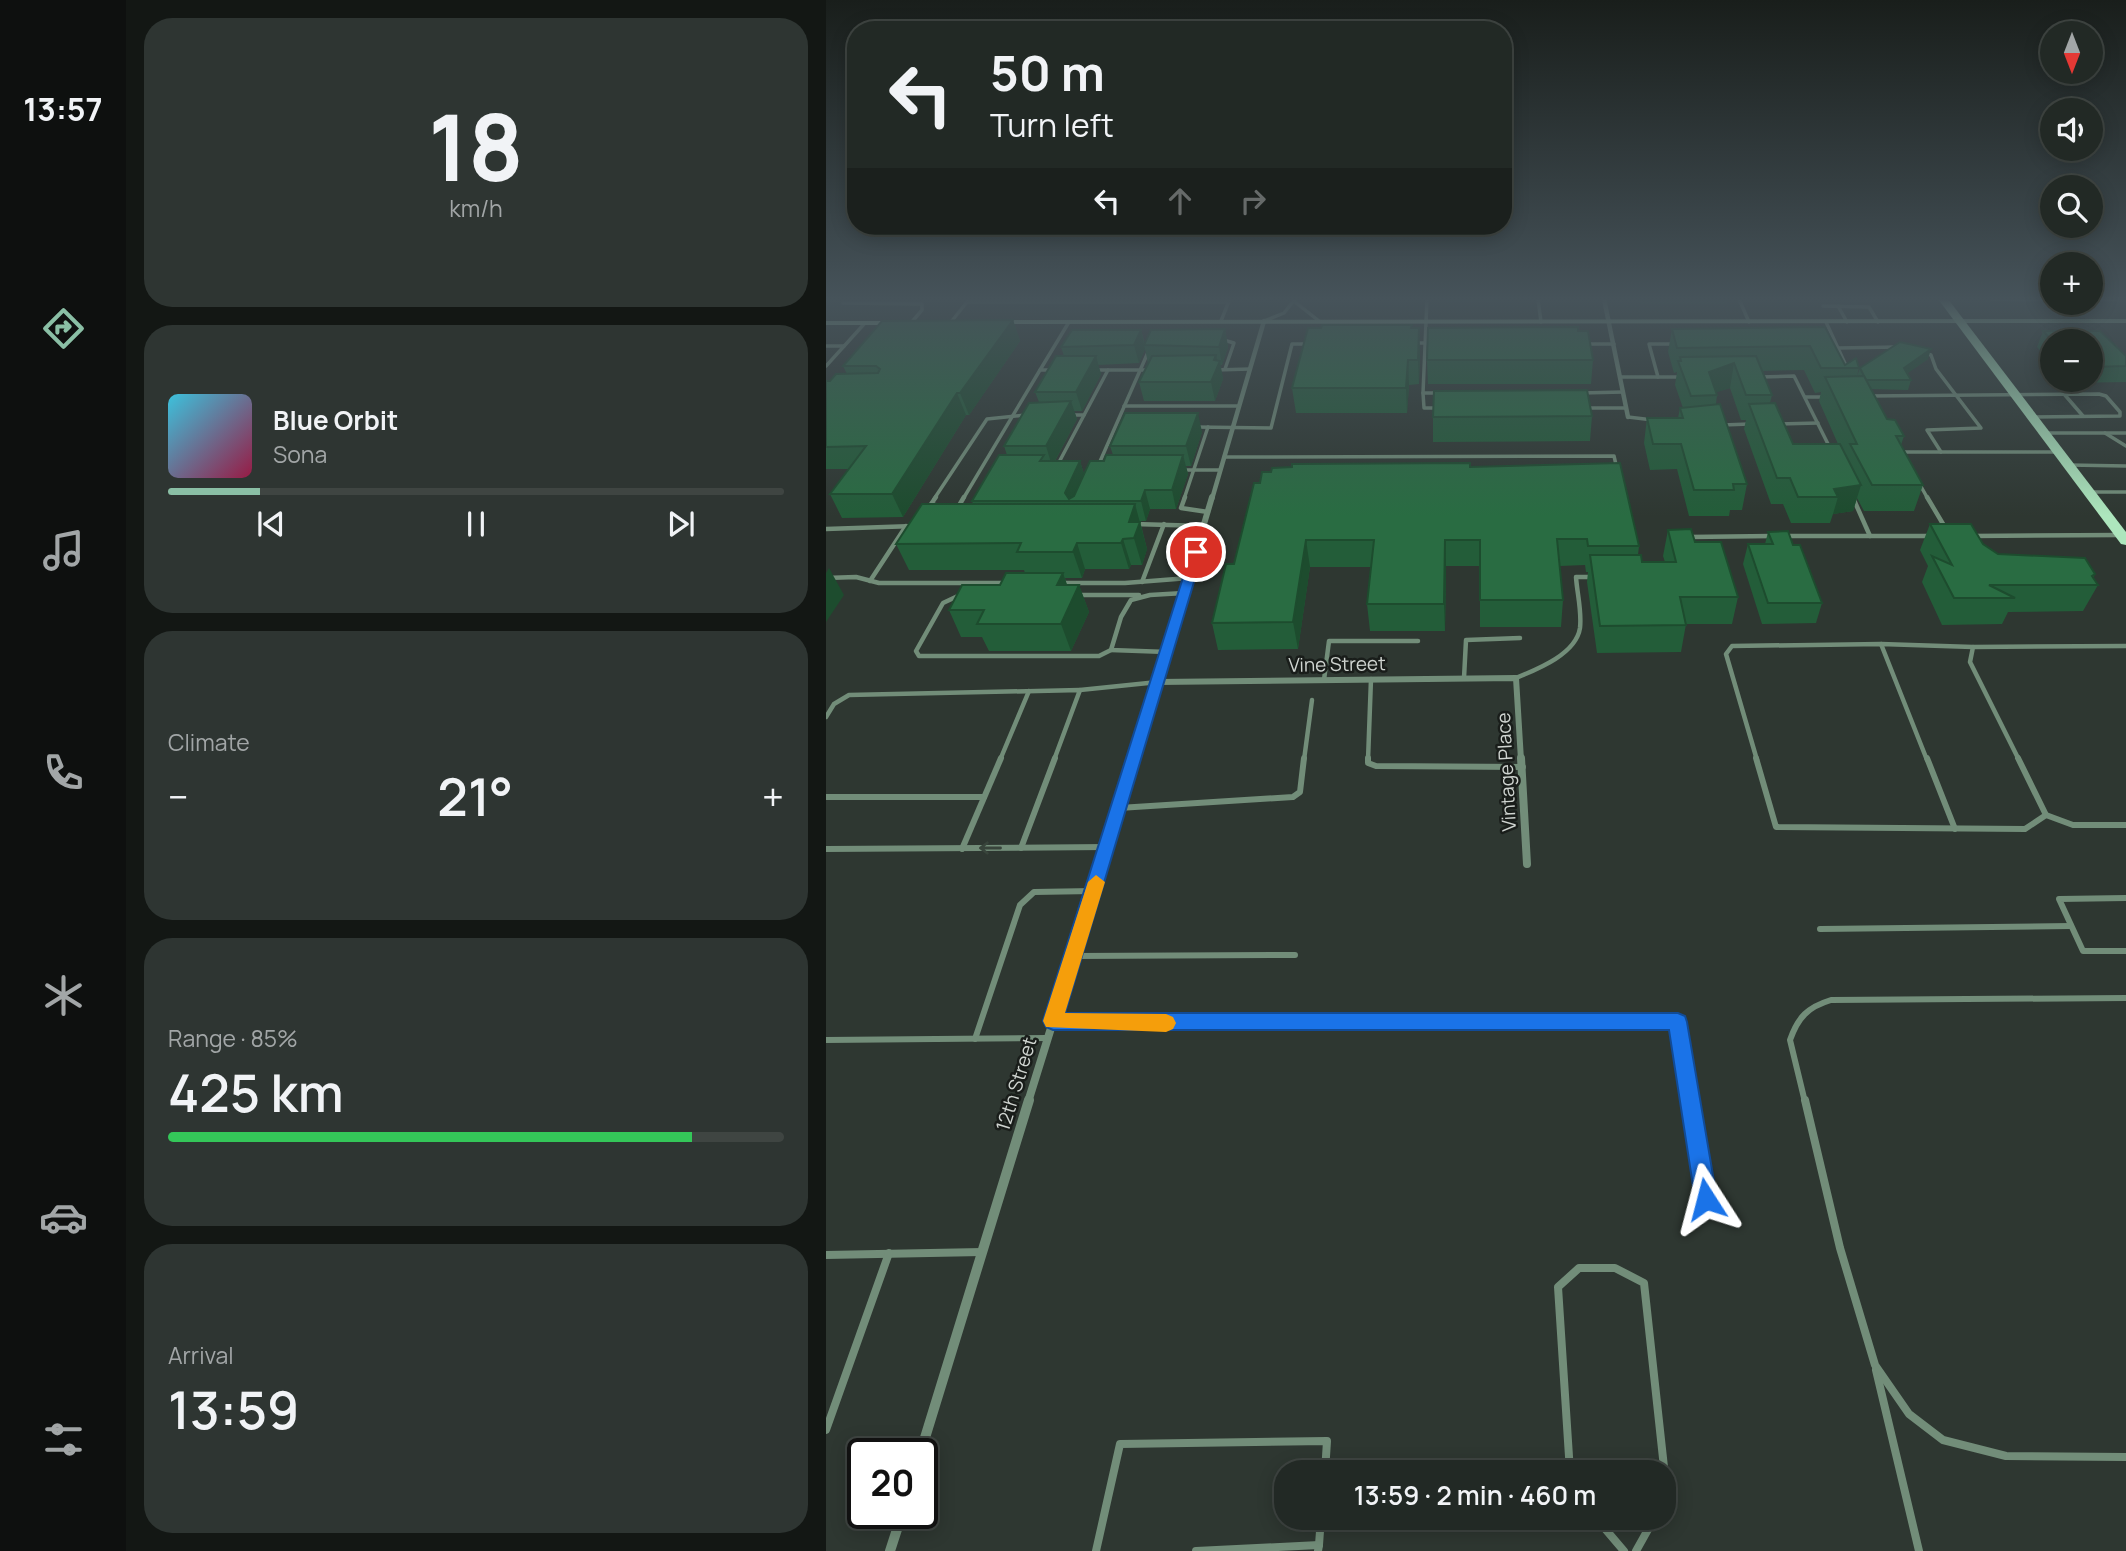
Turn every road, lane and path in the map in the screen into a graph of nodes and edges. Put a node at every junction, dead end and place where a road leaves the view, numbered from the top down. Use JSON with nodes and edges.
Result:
{"nodes":[{"id":1,"x":1039,"y":371,"type":"edge"},
{"id":2,"x":1107,"y":371,"type":"edge"},
{"id":3,"x":1139,"y":371,"type":"edge"},
{"id":4,"x":1249,"y":371,"type":"edge"},
{"id":5,"x":1285,"y":371,"type":"edge"},
{"id":6,"x":1423,"y":371,"type":"edge"},
{"id":7,"x":1619,"y":371,"type":"edge"},
{"id":8,"x":1656,"y":371,"type":"edge"},
{"id":9,"x":1938,"y":371,"type":"edge"},
{"id":10,"x":1998,"y":371,"type":"edge"},
{"id":11,"x":1620,"y":377,"type":"junction"},
{"id":12,"x":1658,"y":377,"type":"junction"},
{"id":13,"x":1685,"y":377,"type":"edge"},
{"id":14,"x":1754,"y":377,"type":"edge"},
{"id":15,"x":1623,"y":392,"type":"junction"},
{"id":16,"x":1423,"y":393,"type":"junction"},
{"id":17,"x":1450,"y":393,"type":"edge"},
{"id":18,"x":1570,"y":393,"type":"edge"},
{"id":19,"x":2015,"y":394,"type":"junction"},
{"id":20,"x":2064,"y":394,"type":"junction"},
{"id":21,"x":1958,"y":396,"type":"junction"},
{"id":22,"x":1805,"y":397,"type":"junction"},
{"id":23,"x":1828,"y":397,"type":"edge"},
{"id":24,"x":1873,"y":402,"type":"edge"},
{"id":25,"x":1239,"y":405,"type":"junction"},
{"id":26,"x":1124,"y":406,"type":"junction"},
{"id":27,"x":1451,"y":408,"type":"edge"},
{"id":28,"x":1572,"y":408,"type":"edge"},
{"id":29,"x":1626,"y":408,"type":"junction"},
{"id":30,"x":2120,"y":412,"type":"junction"},
{"id":31,"x":2126,"y":412,"type":"edge"},
{"id":32,"x":1013,"y":415,"type":"junction"},
{"id":33,"x":1037,"y":415,"type":"edge"},
{"id":34,"x":1060,"y":415,"type":"edge"},
{"id":35,"x":1084,"y":415,"type":"junction"},
{"id":36,"x":2083,"y":416,"type":"junction"},
{"id":37,"x":1628,"y":417,"type":"joint"},
{"id":38,"x":2032,"y":417,"type":"junction"},
{"id":39,"x":1664,"y":422,"type":"edge"},
{"id":40,"x":1818,"y":423,"type":"junction"},
{"id":41,"x":1754,"y":424,"type":"edge"},
{"id":42,"x":1766,"y":424,"type":"edge"},
{"id":43,"x":1715,"y":425,"type":"edge"},
{"id":44,"x":1182,"y":427,"type":"edge"},
{"id":45,"x":1208,"y":427,"type":"junction"},
{"id":46,"x":1233,"y":427,"type":"junction"},
{"id":47,"x":1114,"y":428,"type":"junction"},
{"id":48,"x":1128,"y":428,"type":"edge"},
{"id":49,"x":2044,"y":433,"type":"junction"},
{"id":50,"x":2105,"y":433,"type":"junction"},
{"id":51,"x":2126,"y":433,"type":"edge"},
{"id":52,"x":1896,"y":442,"type":"edge"},
{"id":53,"x":2126,"y":446,"type":"edge"},
{"id":54,"x":1832,"y":451,"type":"edge"},
{"id":55,"x":1902,"y":452,"type":"junction"},
{"id":56,"x":1941,"y":452,"type":"junction"},
{"id":57,"x":2059,"y":452,"type":"junction"},
{"id":58,"x":1224,"y":457,"type":"junction"},
{"id":59,"x":1277,"y":458,"type":"junction"},
{"id":60,"x":1339,"y":458,"type":"junction"},
{"id":61,"x":1909,"y":464,"type":"edge"},
{"id":62,"x":2069,"y":465,"type":"junction"},
{"id":63,"x":1275,"y":467,"type":"edge"},
{"id":64,"x":2126,"y":467,"type":"edge"},
{"id":65,"x":1336,"y":468,"type":"edge"},
{"id":66,"x":980,"y":470,"type":"junction"},
{"id":67,"x":993,"y":470,"type":"edge"},
{"id":68,"x":1066,"y":470,"type":"edge"},
{"id":69,"x":1108,"y":470,"type":"edge"},
{"id":70,"x":1170,"y":470,"type":"edge"},
{"id":71,"x":1194,"y":470,"type":"junction"},
{"id":72,"x":1220,"y":470,"type":"junction"},
{"id":73,"x":1915,"y":476,"type":"edge"},
{"id":74,"x":1619,"y":480,"type":"edge"},
{"id":75,"x":2089,"y":492,"type":"junction"},
{"id":76,"x":2126,"y":492,"type":"edge"},
{"id":77,"x":1854,"y":499,"type":"edge"},
{"id":78,"x":1208,"y":512,"type":"junction"},
{"id":79,"x":1124,"y":524,"type":"edge"},
{"id":80,"x":1164,"y":524,"type":"junction"},
{"id":81,"x":918,"y":525,"type":"edge"},
{"id":82,"x":906,"y":526,"type":"junction"},
{"id":83,"x":1204,"y":526,"type":"junction"},
{"id":84,"x":826,"y":529,"type":"edge"},
{"id":85,"x":1870,"y":536,"type":"junction"},
{"id":86,"x":1936,"y":536,"type":"edge"},
{"id":87,"x":1950,"y":536,"type":"edge"},
{"id":88,"x":1963,"y":536,"type":"edge"},
{"id":89,"x":1689,"y":537,"type":"edge"},
{"id":90,"x":2124,"y":538,"type":"edge"},
{"id":91,"x":1600,"y":577,"type":"edge"},
{"id":92,"x":826,"y":578,"type":"edge"},
{"id":93,"x":1189,"y":578,"type":"junction"},
{"id":94,"x":870,"y":581,"type":"junction"},
{"id":95,"x":1142,"y":582,"type":"junction"},
{"id":96,"x":1015,"y":583,"type":"edge"},
{"id":97,"x":1056,"y":583,"type":"edge"},
{"id":98,"x":1184,"y":593,"type":"junction"},
{"id":99,"x":971,"y":595,"type":"edge"},
{"id":100,"x":1064,"y":595,"type":"edge"},
{"id":101,"x":1139,"y":595,"type":"junction"},
{"id":102,"x":1520,"y":638,"type":"dead end"},
{"id":103,"x":1418,"y":641,"type":"dead end"},
{"id":104,"x":1881,"y":644,"type":"junction"},
{"id":105,"x":2126,"y":646,"type":"edge"},
{"id":106,"x":1973,"y":647,"type":"junction"},
{"id":107,"x":1111,"y":650,"type":"junction"},
{"id":108,"x":1167,"y":652,"type":"junction"},
{"id":109,"x":1464,"y":678,"type":"junction"},
{"id":110,"x":1516,"y":678,"type":"junction"},
{"id":111,"x":1371,"y":679,"type":"junction"},
{"id":112,"x":1324,"y":680,"type":"junction"},
{"id":113,"x":1158,"y":681,"type":"junction"},
{"id":114,"x":1080,"y":690,"type":"junction"},
{"id":115,"x":1029,"y":691,"type":"junction"},
{"id":116,"x":1312,"y":700,"type":"dead end"},
{"id":117,"x":826,"y":704,"type":"edge"},
{"id":118,"x":834,"y":704,"type":"junction"},
{"id":119,"x":826,"y":717,"type":"edge"},
{"id":120,"x":1523,"y":767,"type":"junction"},
{"id":121,"x":826,"y":797,"type":"edge"},
{"id":122,"x":984,"y":797,"type":"junction"},
{"id":123,"x":1119,"y":808,"type":"junction"},
{"id":124,"x":2046,"y":815,"type":"junction"},
{"id":125,"x":2126,"y":825,"type":"edge"},
{"id":126,"x":1955,"y":829,"type":"junction"},
{"id":127,"x":1107,"y":847,"type":"junction"},
{"id":128,"x":1021,"y":848,"type":"junction"},
{"id":129,"x":826,"y":849,"type":"edge"},
{"id":130,"x":962,"y":849,"type":"junction"},
{"id":131,"x":1527,"y":864,"type":"dead end"},
{"id":132,"x":1093,"y":891,"type":"junction"},
{"id":133,"x":2126,"y":898,"type":"edge"},
{"id":134,"x":2071,"y":926,"type":"junction"},
{"id":135,"x":1821,"y":929,"type":"dead end"},
{"id":136,"x":2126,"y":951,"type":"edge"},
{"id":137,"x":1295,"y":955,"type":"dead end"},
{"id":138,"x":1074,"y":956,"type":"junction"},
{"id":139,"x":2126,"y":999,"type":"edge"},
{"id":140,"x":1053,"y":1021,"type":"junction"},
{"id":141,"x":1048,"y":1038,"type":"junction"},
{"id":142,"x":975,"y":1039,"type":"junction"},
{"id":143,"x":826,"y":1041,"type":"edge"},
{"id":144,"x":1706,"y":1199,"type":"dead end"},
{"id":145,"x":982,"y":1252,"type":"junction"},
{"id":146,"x":889,"y":1253,"type":"junction"},
{"id":147,"x":826,"y":1255,"type":"edge"},
{"id":148,"x":1875,"y":1366,"type":"junction"},
{"id":149,"x":826,"y":1430,"type":"edge"},
{"id":150,"x":925,"y":1438,"type":"edge"},
{"id":151,"x":2126,"y":1457,"type":"edge"},
{"id":152,"x":1326,"y":1460,"type":"edge"},
{"id":153,"x":1569,"y":1460,"type":"edge"},
{"id":154,"x":1663,"y":1460,"type":"edge"},
{"id":155,"x":897,"y":1529,"type":"edge"},
{"id":156,"x":1320,"y":1530,"type":"edge"},
{"id":157,"x":1606,"y":1530,"type":"edge"},
{"id":158,"x":1648,"y":1530,"type":"edge"},
{"id":159,"x":1318,"y":1548,"type":"edge"},
{"id":160,"x":890,"y":1551,"type":"edge"},
{"id":161,"x":1096,"y":1551,"type":"edge"},
{"id":162,"x":1196,"y":1551,"type":"edge"},
{"id":163,"x":1624,"y":1551,"type":"edge"},
{"id":164,"x":1636,"y":1551,"type":"edge"},
{"id":165,"x":1919,"y":1551,"type":"edge"}],
"edges":[{"from":1,"to":32,"type":"lane"},
{"from":2,"to":35,"type":"lane"},
{"from":3,"to":26,"type":"lane"},
{"from":4,"to":25,"type":"street","name":"12th Street"},
{"from":5,"to":46,"type":"lane"},
{"from":6,"to":16,"type":"lane"},
{"from":7,"to":11,"type":"street"},
{"from":8,"to":12,"type":"lane"},
{"from":9,"to":21,"type":"lane"},
{"from":10,"to":19,"type":"main road"},
{"from":11,"to":12,"type":"lane"},
{"from":11,"to":15,"type":"street"},
{"from":12,"to":13,"type":"lane"},
{"from":14,"to":22,"type":"lane"},
{"from":15,"to":18,"type":"lane"},
{"from":15,"to":29,"type":"street"},
{"from":16,"to":17,"type":"lane"},
{"from":16,"to":27,"type":"lane"},
{"from":19,"to":20,"type":"lane"},
{"from":19,"to":21,"type":"lane"},
{"from":19,"to":38,"type":"main road"},
{"from":20,"to":30,"type":"lane"},
{"from":20,"to":36,"type":"lane"},
{"from":21,"to":24,"type":"lane"},
{"from":21,"to":56,"type":"lane"},
{"from":22,"to":23,"type":"lane"},
{"from":22,"to":40,"type":"lane"},
{"from":25,"to":26,"type":"lane"},
{"from":25,"to":46,"type":"street","name":"12th Street"},
{"from":26,"to":47,"type":"lane"},
{"from":28,"to":29,"type":"lane"},
{"from":29,"to":37,"type":"street"},
{"from":30,"to":31,"type":"lane"},
{"from":30,"to":36,"type":"lane"},
{"from":32,"to":33,"type":"lane"},
{"from":32,"to":66,"type":"lane"},
{"from":32,"to":66,"type":"lane"},
{"from":34,"to":35,"type":"lane"},
{"from":35,"to":68,"type":"lane"},
{"from":36,"to":38,"type":"lane"},
{"from":37,"to":39,"type":"lane"},
{"from":38,"to":49,"type":"main road"},
{"from":40,"to":42,"type":"lane"},
{"from":40,"to":54,"type":"lane"},
{"from":41,"to":43,"type":"lane"},
{"from":44,"to":45,"type":"lane"},
{"from":45,"to":46,"type":"lane"},
{"from":45,"to":71,"type":"lane"},
{"from":46,"to":58,"type":"street","name":"12th Street"},
{"from":47,"to":48,"type":"lane"},
{"from":47,"to":69,"type":"lane"},
{"from":49,"to":50,"type":"lane"},
{"from":49,"to":57,"type":"main road"},
{"from":50,"to":51,"type":"lane"},
{"from":50,"to":53,"type":"lane"},
{"from":52,"to":55,"type":"lane"},
{"from":55,"to":56,"type":"lane"},
{"from":55,"to":61,"type":"lane"},
{"from":56,"to":57,"type":"lane"},
{"from":57,"to":62,"type":"main road"},
{"from":58,"to":59,"type":"lane"},
{"from":58,"to":72,"type":"street","name":"12th Street"},
{"from":59,"to":60,"type":"lane"},
{"from":59,"to":63,"type":"lane"},
{"from":60,"to":65,"type":"lane"},
{"from":60,"to":74,"type":"lane"},
{"from":62,"to":64,"type":"lane"},
{"from":62,"to":75,"type":"main road"},
{"from":66,"to":67,"type":"lane"},
{"from":70,"to":71,"type":"lane"},
{"from":71,"to":72,"type":"lane"},
{"from":71,"to":78,"type":"lane"},
{"from":72,"to":78,"type":"street","name":"12th Street"},
{"from":73,"to":87,"type":"lane"},
{"from":75,"to":76,"type":"lane"},
{"from":75,"to":90,"type":"main road"},
{"from":77,"to":85,"type":"lane"},
{"from":78,"to":83,"type":"street","name":"12th Street"},
{"from":79,"to":80,"type":"lane"},
{"from":80,"to":83,"type":"lane"},
{"from":80,"to":95,"type":"lane"},
{"from":81,"to":82,"type":"lane"},
{"from":82,"to":84,"type":"lane"},
{"from":82,"to":94,"type":"lane"},
{"from":83,"to":93,"type":"street","name":"12th Street"},
{"from":85,"to":86,"type":"lane"},
{"from":85,"to":89,"type":"lane"},
{"from":88,"to":90,"type":"lane"},
{"from":91,"to":110,"type":"lane"},
{"from":92,"to":94,"type":"lane"},
{"from":93,"to":95,"type":"lane"},
{"from":93,"to":98,"type":"street","name":"12th Street"},
{"from":94,"to":96,"type":"lane"},
{"from":95,"to":97,"type":"lane"},
{"from":98,"to":101,"type":"lane"},
{"from":98,"to":108,"type":"street","name":"12th Street"},
{"from":99,"to":107,"type":"lane"},
{"from":100,"to":101,"type":"lane"},
{"from":101,"to":107,"type":"lane"},
{"from":102,"to":109,"type":"lane"},
{"from":103,"to":112,"type":"lane"},
{"from":104,"to":106,"type":"lane"},
{"from":104,"to":126,"type":"lane"},
{"from":104,"to":126,"type":"lane"},
{"from":105,"to":106,"type":"lane"},
{"from":106,"to":124,"type":"lane"},
{"from":107,"to":108,"type":"lane"},
{"from":108,"to":113,"type":"street","name":"12th Street"},
{"from":109,"to":110,"type":"street","name":"Vine Street"},
{"from":109,"to":111,"type":"street","name":"Vine Street"},
{"from":110,"to":120,"type":"street","name":"Vintage Place"},
{"from":111,"to":112,"type":"street","name":"Vine Street"},
{"from":111,"to":120,"type":"lane"},
{"from":112,"to":113,"type":"street","name":"Vine Street"},
{"from":113,"to":114,"type":"lane"},
{"from":113,"to":123,"type":"street","name":"12th Street"},
{"from":114,"to":115,"type":"lane"},
{"from":114,"to":128,"type":"lane"},
{"from":115,"to":118,"type":"lane"},
{"from":115,"to":122,"type":"lane"},
{"from":116,"to":123,"type":"lane"},
{"from":117,"to":118,"type":"lane"},
{"from":118,"to":119,"type":"lane"},
{"from":120,"to":131,"type":"street","name":"Vintage Place"},
{"from":121,"to":122,"type":"lane"},
{"from":122,"to":130,"type":"lane"},
{"from":123,"to":127,"type":"street","name":"12th Street"},
{"from":124,"to":125,"type":"lane"},
{"from":124,"to":126,"type":"lane"},
{"from":127,"to":128,"type":"lane"},
{"from":127,"to":132,"type":"street","name":"12th Street"},
{"from":128,"to":130,"type":"lane","one_way":true},
{"from":129,"to":130,"type":"lane"},
{"from":132,"to":138,"type":"street","name":"12th Street"},
{"from":132,"to":142,"type":"lane"},
{"from":133,"to":134,"type":"lane"},
{"from":134,"to":135,"type":"lane"},
{"from":134,"to":136,"type":"lane"},
{"from":137,"to":138,"type":"lane"},
{"from":138,"to":140,"type":"street","name":"12th Street"},
{"from":139,"to":148,"type":"lane"},
{"from":140,"to":141,"type":"street","name":"12th Street"},
{"from":140,"to":144,"type":"lane"},
{"from":141,"to":142,"type":"lane"},
{"from":141,"to":145,"type":"street","name":"12th Street"},
{"from":142,"to":143,"type":"lane"},
{"from":145,"to":146,"type":"lane"},
{"from":145,"to":150,"type":"street","name":"12th Street"},
{"from":146,"to":147,"type":"lane"},
{"from":146,"to":149,"type":"lane"},
{"from":148,"to":151,"type":"lane"},
{"from":148,"to":165,"type":"lane"},
{"from":152,"to":161,"type":"lane"},
{"from":153,"to":154,"type":"lane"},
{"from":155,"to":160,"type":"street"},
{"from":156,"to":159,"type":"lane"},
{"from":157,"to":163,"type":"lane"},
{"from":158,"to":164,"type":"lane"},
{"from":159,"to":162,"type":"lane"}]}
